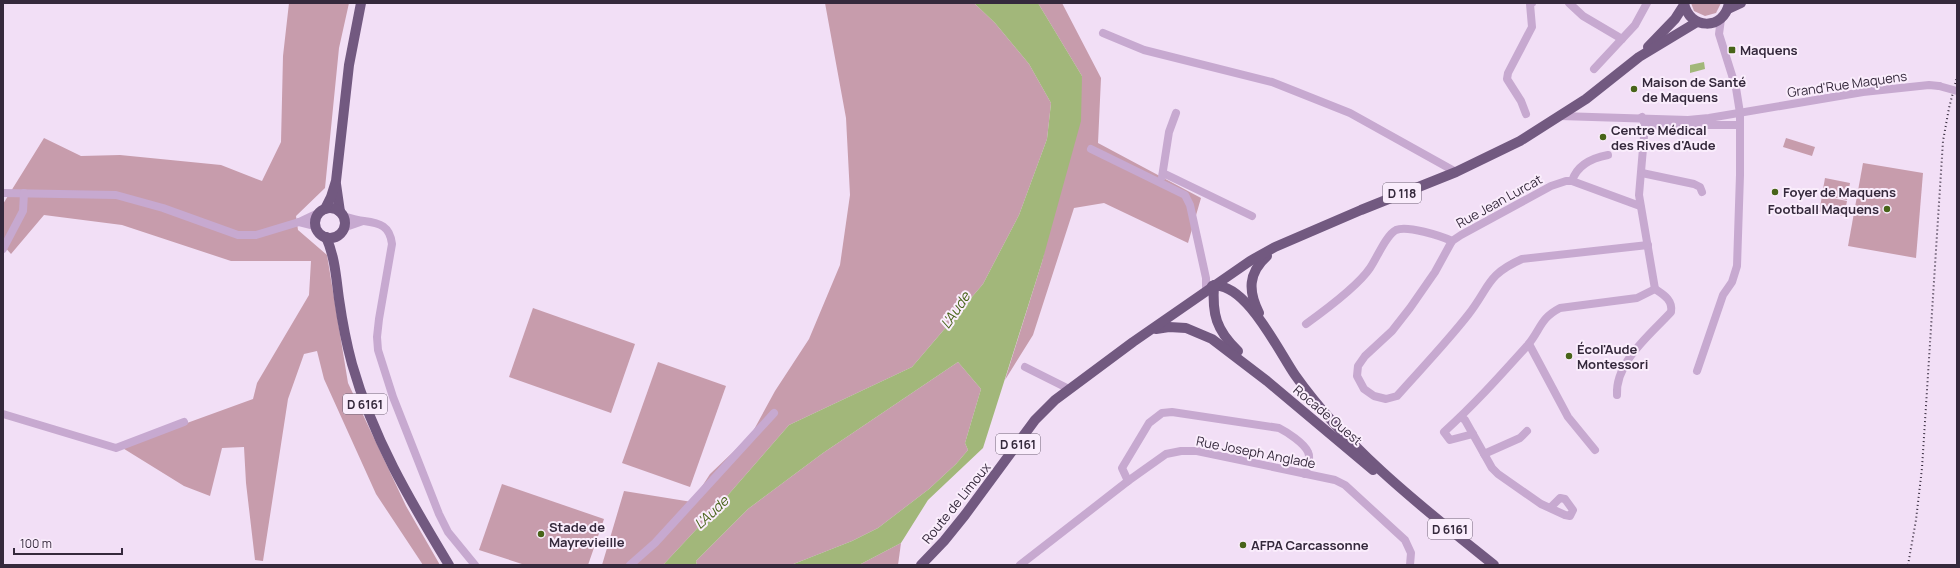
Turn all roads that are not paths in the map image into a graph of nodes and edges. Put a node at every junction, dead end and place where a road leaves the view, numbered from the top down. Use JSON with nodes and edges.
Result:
{"nodes":[{"id":1,"x":361,"y":3,"type":"edge"},
{"id":2,"x":1532,"y":3,"type":"edge"},
{"id":3,"x":1569,"y":3,"type":"edge"},
{"id":4,"x":1647,"y":3,"type":"edge"},
{"id":5,"x":1741,"y":3,"type":"edge"},
{"id":6,"x":1684,"y":4,"type":"edge"},
{"id":7,"x":1729,"y":6,"type":"edge"},
{"id":8,"x":1721,"y":18,"type":"junction"},
{"id":9,"x":1697,"y":22,"type":"junction"},
{"id":10,"x":1708,"y":24,"type":"junction"},
{"id":11,"x":1103,"y":33,"type":"dead end"},
{"id":12,"x":1719,"y":34,"type":"junction"},
{"id":13,"x":1622,"y":39,"type":"junction"},
{"id":14,"x":1638,"y":57,"type":"junction"},
{"id":15,"x":1594,"y":69,"type":"dead end"},
{"id":16,"x":1957,"y":92,"type":"edge"},
{"id":17,"x":1176,"y":113,"type":"dead end"},
{"id":18,"x":1740,"y":113,"type":"junction"},
{"id":19,"x":1526,"y":114,"type":"dead end"},
{"id":20,"x":1560,"y":116,"type":"junction"},
{"id":21,"x":1643,"y":121,"type":"junction"},
{"id":22,"x":1740,"y":125,"type":"junction"},
{"id":23,"x":1091,"y":149,"type":"dead end"},
{"id":24,"x":1608,"y":155,"type":"dead end"},
{"id":25,"x":1163,"y":172,"type":"junction"},
{"id":26,"x":1456,"y":172,"type":"junction"},
{"id":27,"x":1642,"y":173,"type":"junction"},
{"id":28,"x":336,"y":181,"type":"junction"},
{"id":29,"x":1572,"y":181,"type":"junction"},
{"id":30,"x":1161,"y":182,"type":"junction"},
{"id":31,"x":1702,"y":192,"type":"dead end"},
{"id":32,"x":3,"y":193,"type":"edge"},
{"id":33,"x":24,"y":193,"type":"junction"},
{"id":34,"x":1640,"y":206,"type":"junction"},
{"id":35,"x":321,"y":211,"type":"junction"},
{"id":36,"x":341,"y":214,"type":"junction"},
{"id":37,"x":1252,"y":216,"type":"dead end"},
{"id":38,"x":363,"y":221,"type":"junction"},
{"id":39,"x":299,"y":222,"type":"junction"},
{"id":40,"x":315,"y":226,"type":"junction"},
{"id":41,"x":341,"y":231,"type":"junction"},
{"id":42,"x":326,"y":237,"type":"junction"},
{"id":43,"x":1452,"y":241,"type":"junction"},
{"id":44,"x":1648,"y":245,"type":"junction"},
{"id":45,"x":1275,"y":247,"type":"junction"},
{"id":46,"x":3,"y":249,"type":"edge"},
{"id":47,"x":336,"y":272,"type":"junction"},
{"id":48,"x":1208,"y":283,"type":"junction"},
{"id":49,"x":1655,"y":289,"type":"junction"},
{"id":50,"x":1306,"y":324,"type":"dead end"},
{"id":51,"x":1153,"y":329,"type":"junction"},
{"id":52,"x":1266,"y":330,"type":"junction"},
{"id":53,"x":1133,"y":342,"type":"junction"},
{"id":54,"x":1529,"y":344,"type":"junction"},
{"id":55,"x":1025,"y":367,"type":"dead end"},
{"id":56,"x":1697,"y":371,"type":"dead end"},
{"id":57,"x":1267,"y":381,"type":"junction"},
{"id":58,"x":1069,"y":389,"type":"junction"},
{"id":59,"x":1616,"y":395,"type":"dead end"},
{"id":60,"x":774,"y":413,"type":"dead end"},
{"id":61,"x":3,"y":414,"type":"edge"},
{"id":62,"x":1461,"y":417,"type":"junction"},
{"id":63,"x":184,"y":422,"type":"dead end"},
{"id":64,"x":1527,"y":431,"type":"dead end"},
{"id":65,"x":1473,"y":434,"type":"junction"},
{"id":66,"x":1595,"y":450,"type":"dead end"},
{"id":67,"x":1484,"y":454,"type":"junction"},
{"id":68,"x":1305,"y":474,"type":"junction"},
{"id":69,"x":1128,"y":481,"type":"junction"},
{"id":70,"x":1406,"y":493,"type":"junction"},
{"id":71,"x":1551,"y":507,"type":"dead end"},
{"id":72,"x":449,"y":565,"type":"edge"},
{"id":73,"x":475,"y":565,"type":"edge"},
{"id":74,"x":630,"y":565,"type":"edge"},
{"id":75,"x":921,"y":565,"type":"edge"},
{"id":76,"x":1020,"y":565,"type":"edge"},
{"id":77,"x":1410,"y":565,"type":"edge"},
{"id":78,"x":1494,"y":565,"type":"edge"}],
"edges":[{"from":1,"to":28,"type":"main road"},
{"from":2,"to":19,"type":"street"},
{"from":3,"to":13,"type":"street"},
{"from":4,"to":13,"type":"street"},
{"from":5,"to":7,"type":"main road"},
{"from":6,"to":9,"type":"main road"},
{"from":6,"to":14,"type":"main road","number":"D 118"},
{"from":7,"to":8,"type":"main road"},
{"from":8,"to":10,"type":"main road"},
{"from":8,"to":12,"type":"street"},
{"from":9,"to":10,"type":"main road"},
{"from":9,"to":14,"type":"main road","number":"D 118"},
{"from":10,"to":12,"type":"street"},
{"from":11,"to":26,"type":"street"},
{"from":12,"to":18,"type":"street"},
{"from":13,"to":15,"type":"street"},
{"from":14,"to":20,"type":"main road","number":"D 118"},
{"from":16,"to":18,"type":"street","name":"Grand'Rue Maquens","bridge":true},
{"from":17,"to":25,"type":"street"},
{"from":18,"to":21,"type":"street","name":"Grand'Rue Maquens"},
{"from":18,"to":22,"type":"street"},
{"from":20,"to":21,"type":"street"},
{"from":20,"to":26,"type":"main road","number":"D 118"},
{"from":21,"to":22,"type":"street"},
{"from":21,"to":27,"type":"street"},
{"from":22,"to":56,"type":"street"},
{"from":23,"to":30,"type":"street"},
{"from":24,"to":29,"type":"street"},
{"from":25,"to":30,"type":"street"},
{"from":25,"to":37,"type":"street"},
{"from":26,"to":45,"type":"main road","number":"D 118"},
{"from":27,"to":31,"type":"street"},
{"from":27,"to":34,"type":"street"},
{"from":28,"to":35,"type":"main road"},
{"from":28,"to":36,"type":"main road"},
{"from":29,"to":34,"type":"street"},
{"from":29,"to":43,"type":"street","name":"Rue Jean Lurcat"},
{"from":30,"to":48,"type":"street"},
{"from":32,"to":33,"type":"street"},
{"from":33,"to":39,"type":"street"},
{"from":33,"to":46,"type":"street"},
{"from":34,"to":44,"type":"street"},
{"from":35,"to":36,"type":"main road"},
{"from":35,"to":39,"type":"street"},
{"from":35,"to":40,"type":"main road"},
{"from":36,"to":38,"type":"street"},
{"from":36,"to":41,"type":"main road"},
{"from":38,"to":41,"type":"street"},
{"from":38,"to":73,"type":"street"},
{"from":39,"to":40,"type":"street"},
{"from":40,"to":42,"type":"main road"},
{"from":41,"to":42,"type":"main road"},
{"from":41,"to":47,"type":"main road","number":"D 6161"},
{"from":42,"to":47,"type":"main road","number":"D 6161"},
{"from":43,"to":44,"type":"street","name":"Rue Jean Lurcat"},
{"from":43,"to":50,"type":"street"},
{"from":44,"to":49,"type":"street"},
{"from":45,"to":48,"type":"main road","number":"D 118"},
{"from":45,"to":52,"type":"main road","name":"Rocade Ouest","number":"D 6161"},
{"from":47,"to":72,"type":"main road","number":"D 6161"},
{"from":48,"to":51,"type":"main road","number":"D 6161"},
{"from":48,"to":52,"type":"main road","name":"Rocade Ouest","number":"D 6161"},
{"from":48,"to":53,"type":"main road","number":"D 6161"},
{"from":48,"to":57,"type":"main road"},
{"from":49,"to":54,"type":"street"},
{"from":49,"to":59,"type":"street"},
{"from":51,"to":53,"type":"main road","number":"D 6161"},
{"from":51,"to":57,"type":"main road","name":"Rocade Ouest","number":"D 6161"},
{"from":52,"to":70,"type":"main road","name":"Rocade Ouest","number":"D 6161"},
{"from":53,"to":58,"type":"main road","name":"Route de Limoux","number":"D 6161"},
{"from":54,"to":62,"type":"street"},
{"from":54,"to":66,"type":"street"},
{"from":55,"to":58,"type":"street"},
{"from":57,"to":70,"type":"main road","name":"Rocade Ouest"},
{"from":58,"to":75,"type":"main road","name":"Route de Limoux","number":"D 6161"},
{"from":60,"to":74,"type":"street"},
{"from":61,"to":63,"type":"street"},
{"from":62,"to":65,"type":"street"},
{"from":62,"to":65,"type":"street"},
{"from":64,"to":67,"type":"street"},
{"from":65,"to":67,"type":"street"},
{"from":67,"to":71,"type":"street"},
{"from":68,"to":69,"type":"street","name":"Rue Joseph Anglade"},
{"from":68,"to":69,"type":"street"},
{"from":68,"to":77,"type":"street","name":"Rue Joseph Anglade"},
{"from":69,"to":76,"type":"street","name":"Rue Joseph Anglade"},
{"from":70,"to":78,"type":"main road","name":"Rocade Ouest","number":"D 6161"}]}
